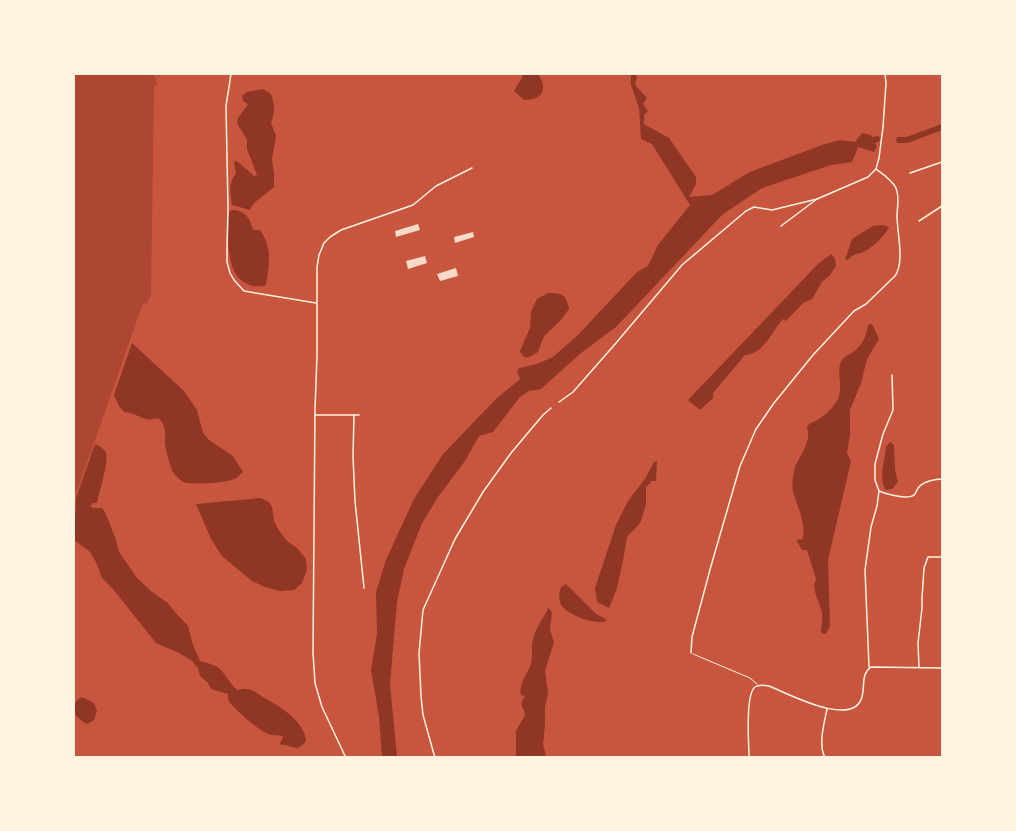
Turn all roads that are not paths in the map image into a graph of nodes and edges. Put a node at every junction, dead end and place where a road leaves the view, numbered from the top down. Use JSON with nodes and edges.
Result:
{"nodes":[{"id":1,"x":231,"y":74,"type":"edge"},
{"id":2,"x":885,"y":74,"type":"edge"},
{"id":3,"x":942,"y":162,"type":"edge"},
{"id":4,"x":472,"y":168,"type":"dead end"},
{"id":5,"x":876,"y":169,"type":"junction"},
{"id":6,"x":910,"y":173,"type":"dead end"},
{"id":7,"x":817,"y":200,"type":"junction"},
{"id":8,"x":942,"y":206,"type":"edge"},
{"id":9,"x":919,"y":221,"type":"dead end"},
{"id":10,"x":781,"y":226,"type":"dead end"},
{"id":11,"x":317,"y":304,"type":"junction"},
{"id":12,"x":892,"y":375,"type":"dead end"},
{"id":13,"x":559,"y":402,"type":"dead end"},
{"id":14,"x":551,"y":408,"type":"dead end"},
{"id":15,"x":315,"y":415,"type":"junction"},
{"id":16,"x":354,"y":415,"type":"junction"},
{"id":17,"x":359,"y":415,"type":"dead end"},
{"id":18,"x":942,"y":479,"type":"edge"},
{"id":19,"x":879,"y":491,"type":"junction"},
{"id":20,"x":942,"y":557,"type":"edge"},
{"id":21,"x":364,"y":588,"type":"dead end"},
{"id":22,"x":691,"y":653,"type":"joint"},
{"id":23,"x":919,"y":667,"type":"junction"},
{"id":24,"x":869,"y":668,"type":"junction"},
{"id":25,"x":942,"y":668,"type":"edge"},
{"id":26,"x":758,"y":686,"type":"junction"},
{"id":27,"x":827,"y":709,"type":"junction"},
{"id":28,"x":346,"y":758,"type":"edge"},
{"id":29,"x":435,"y":758,"type":"edge"},
{"id":30,"x":749,"y":758,"type":"edge"},
{"id":31,"x":825,"y":758,"type":"edge"}],
"edges":[{"from":1,"to":11,"type":"street"},
{"from":2,"to":5,"type":"street"},
{"from":3,"to":6,"type":"street"},
{"from":4,"to":11,"type":"street"},
{"from":5,"to":7,"type":"street"},
{"from":5,"to":22,"type":"street"},
{"from":7,"to":10,"type":"street"},
{"from":7,"to":13,"type":"street"},
{"from":8,"to":9,"type":"street"},
{"from":11,"to":15,"type":"street"},
{"from":12,"to":19,"type":"street"},
{"from":14,"to":29,"type":"street"},
{"from":15,"to":16,"type":"street"},
{"from":15,"to":28,"type":"street"},
{"from":16,"to":17,"type":"street"},
{"from":16,"to":21,"type":"street"},
{"from":18,"to":19,"type":"street"},
{"from":19,"to":24,"type":"street"},
{"from":20,"to":23,"type":"street"},
{"from":22,"to":26,"type":"lane"},
{"from":23,"to":24,"type":"street"},
{"from":23,"to":25,"type":"street"},
{"from":24,"to":27,"type":"street"},
{"from":26,"to":27,"type":"street"},
{"from":26,"to":30,"type":"street"},
{"from":27,"to":31,"type":"street"}]}
